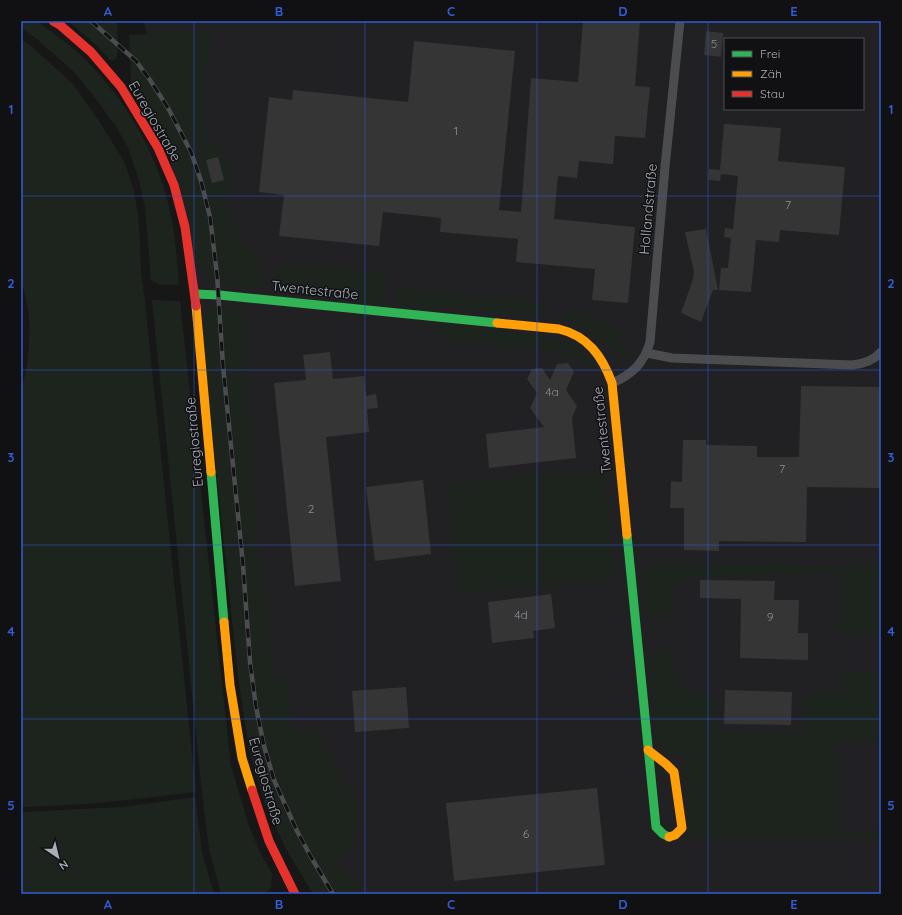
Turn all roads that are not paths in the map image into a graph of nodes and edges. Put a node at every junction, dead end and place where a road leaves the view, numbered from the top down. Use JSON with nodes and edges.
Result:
{"nodes":[{"id":1,"x":53,"y":21,"type":"edge"},
{"id":2,"x":680,"y":21,"type":"edge"},
{"id":3,"x":195,"y":294,"type":"junction"},
{"id":4,"x":881,"y":352,"type":"edge"},
{"id":5,"x":647,"y":353,"type":"junction"},
{"id":6,"x":612,"y":383,"type":"junction"},
{"id":7,"x":648,"y":750,"type":"junction"},
{"id":8,"x":296,"y":894,"type":"edge"}],
"edges":[{"from":1,"to":3,"type":"street","name":"Euregiostraße"},
{"from":2,"to":5,"type":"street","name":"Hollandstraße"},
{"from":3,"to":6,"type":"street","name":"Twentestraße"},
{"from":3,"to":8,"type":"street","name":"Euregiostraße"},
{"from":4,"to":5,"type":"street"},
{"from":5,"to":6,"type":"street","name":"Hollandstraße"},
{"from":6,"to":7,"type":"street","name":"Twentestraße"},
{"from":7,"to":7,"type":"street","name":"Twentestraße"}]}
